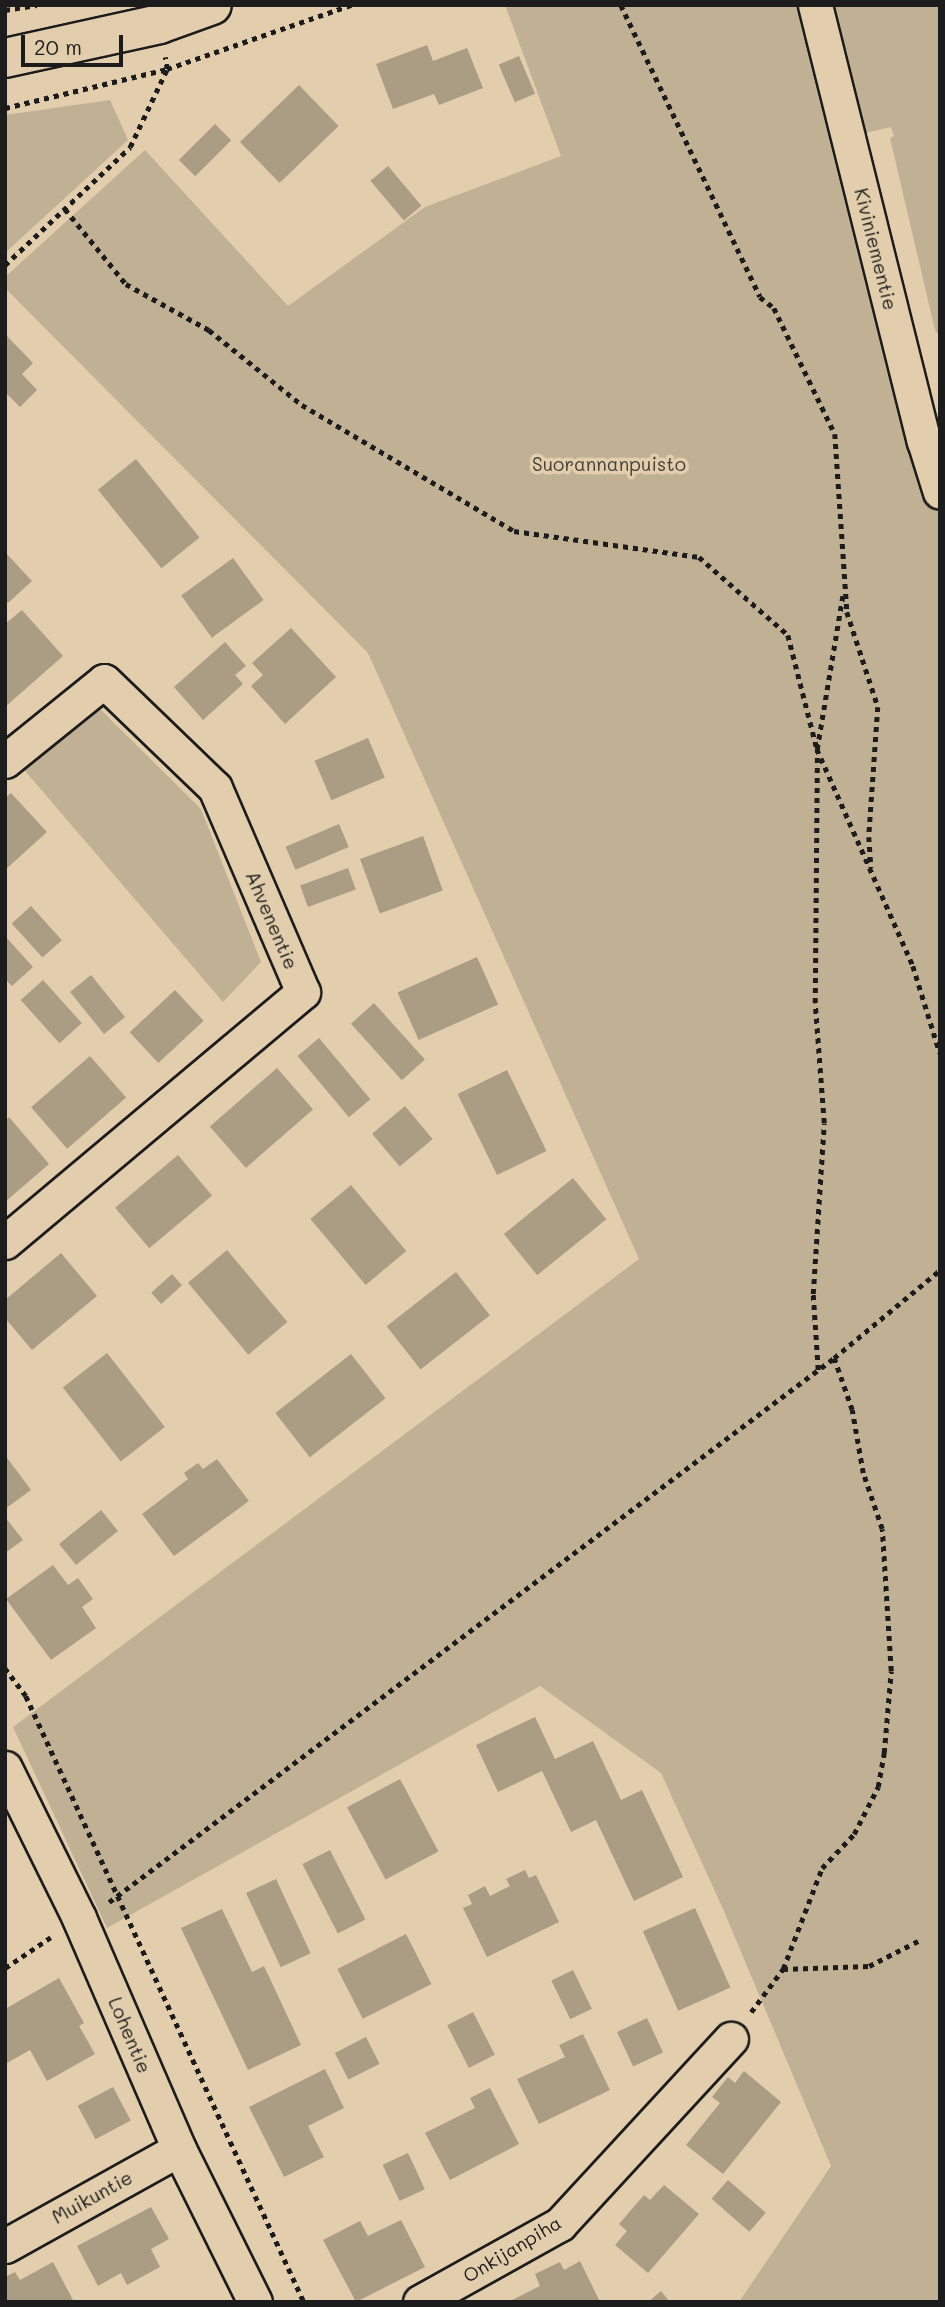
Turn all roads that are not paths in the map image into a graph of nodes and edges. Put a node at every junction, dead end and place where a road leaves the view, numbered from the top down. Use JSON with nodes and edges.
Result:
{"nodes":[{"id":1,"x":212,"y":5,"type":"edge"},
{"id":2,"x":815,"y":5,"type":"edge"},
{"id":3,"x":5,"y":58,"type":"edge"},
{"id":4,"x":940,"y":492,"type":"edge"},
{"id":5,"x":5,"y":761,"type":"edge"},
{"id":6,"x":5,"y":1242,"type":"edge"},
{"id":7,"x":5,"y":1768,"type":"edge"},
{"id":8,"x":731,"y":2039,"type":"road end"},
{"id":9,"x":179,"y":2149,"type":"junction"},
{"id":10,"x":5,"y":2246,"type":"edge"},
{"id":11,"x":255,"y":2302,"type":"edge"},
{"id":12,"x":420,"y":2302,"type":"edge"}],
"edges":[{"from":1,"to":3,"type":"main road"},
{"from":2,"to":4,"type":"street","name":"Kiviniementie"},
{"from":5,"to":6,"type":"street","name":"Ahvenentie"},
{"from":7,"to":9,"type":"street","name":"Lohentie"},
{"from":8,"to":12,"type":"street","name":"Onkijanpiha"},
{"from":9,"to":10,"type":"street","name":"Muikuntie"},
{"from":9,"to":11,"type":"street","name":"Lohentie"}]}
